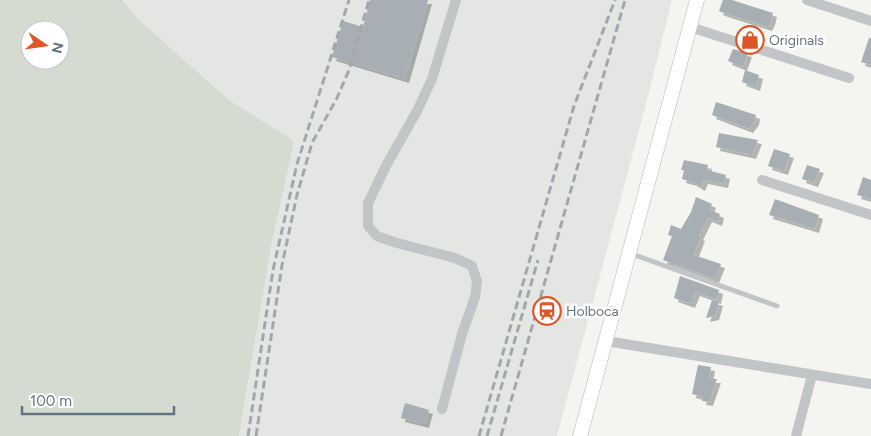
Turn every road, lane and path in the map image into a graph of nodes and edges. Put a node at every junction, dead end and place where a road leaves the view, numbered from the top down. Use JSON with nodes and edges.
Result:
{"nodes":[{"id":1,"x":456,"y":0,"type":"edge"},
{"id":2,"x":697,"y":0,"type":"edge"},
{"id":3,"x":807,"y":0,"type":"edge"},
{"id":4,"x":871,"y":21,"type":"edge"},
{"id":5,"x":690,"y":27,"type":"junction"},
{"id":6,"x":849,"y":78,"type":"dead end"},
{"id":7,"x":762,"y":180,"type":"dead end"},
{"id":8,"x":871,"y":215,"type":"edge"},
{"id":9,"x":629,"y":253,"type":"junction"},
{"id":10,"x":778,"y":306,"type":"dead end"},
{"id":11,"x":606,"y":341,"type":"junction"},
{"id":12,"x":812,"y":375,"type":"junction"},
{"id":13,"x":871,"y":384,"type":"edge"},
{"id":14,"x":442,"y":409,"type":"dead end"},
{"id":15,"x":580,"y":436,"type":"edge"},
{"id":16,"x":796,"y":436,"type":"edge"}],
"edges":[{"from":1,"to":14,"type":"street"},
{"from":2,"to":5,"type":"main road"},
{"from":3,"to":4,"type":"street"},
{"from":5,"to":6,"type":"street"},
{"from":5,"to":9,"type":"main road"},
{"from":7,"to":8,"type":"street"},
{"from":9,"to":10,"type":"lane"},
{"from":9,"to":11,"type":"main road"},
{"from":11,"to":12,"type":"street"},
{"from":11,"to":15,"type":"main road"},
{"from":12,"to":13,"type":"street"},
{"from":12,"to":16,"type":"street"}]}
